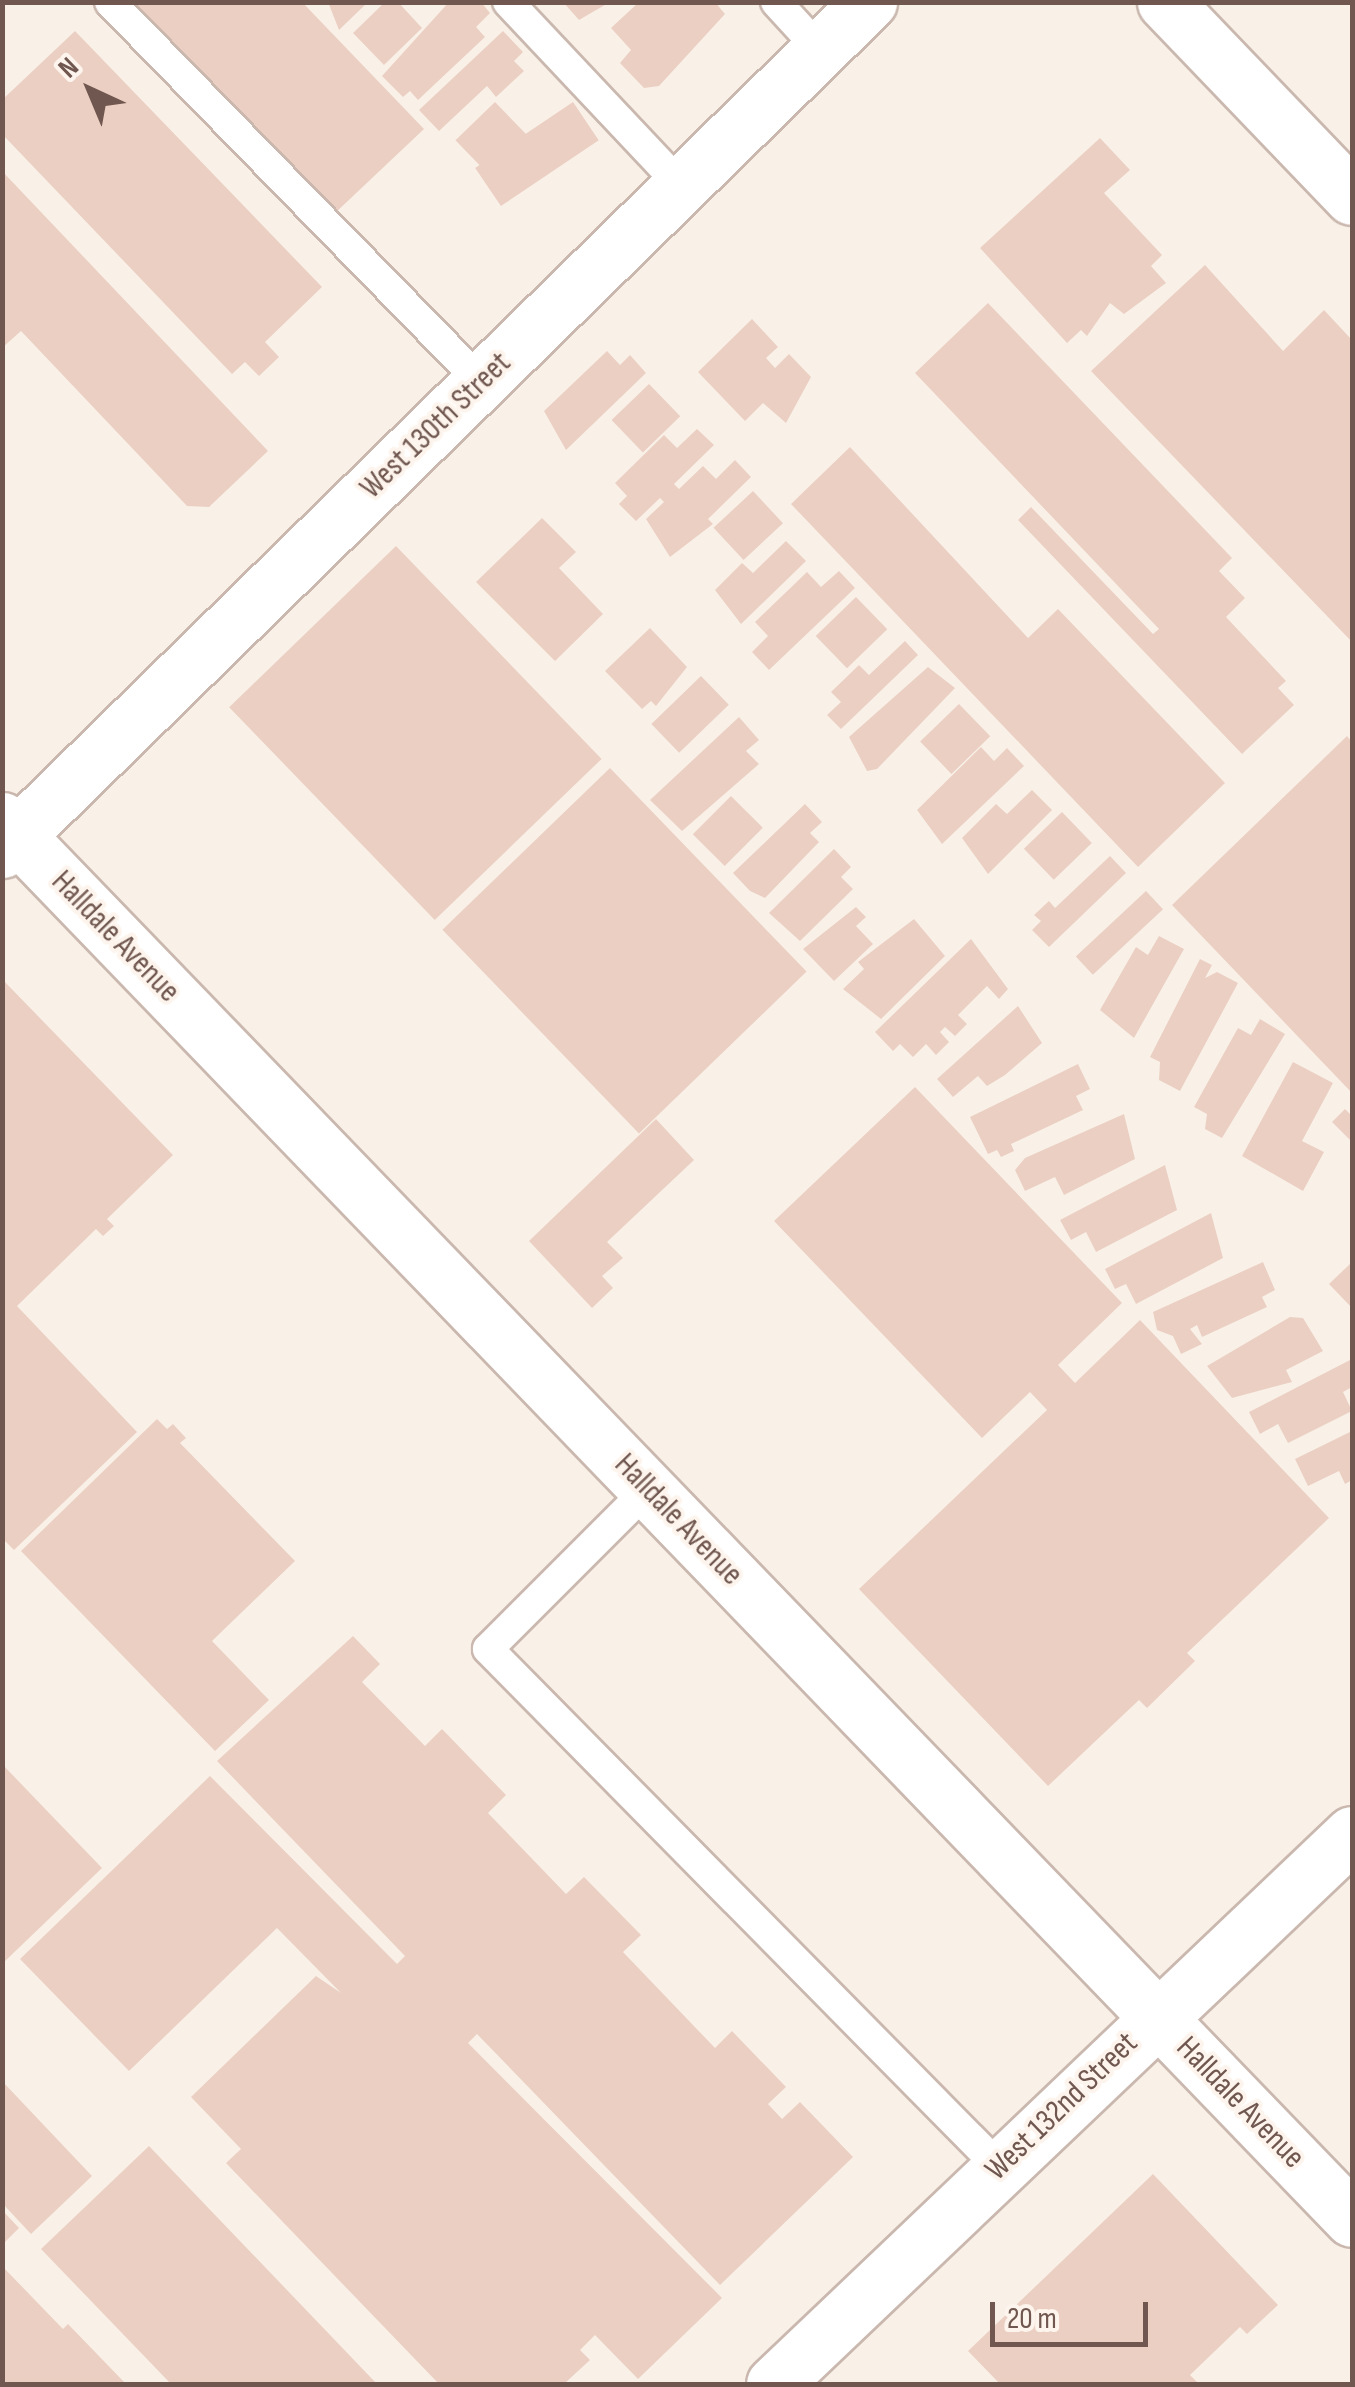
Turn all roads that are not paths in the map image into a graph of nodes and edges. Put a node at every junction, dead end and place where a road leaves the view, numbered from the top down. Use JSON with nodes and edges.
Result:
{"nodes":[{"id":1,"x":110,"y":2,"type":"edge"},
{"id":2,"x":508,"y":2,"type":"edge"},
{"id":3,"x":776,"y":2,"type":"edge"},
{"id":4,"x":869,"y":2,"type":"edge"},
{"id":5,"x":1165,"y":2,"type":"edge"},
{"id":6,"x":820,"y":50,"type":"junction"},
{"id":7,"x":683,"y":188,"type":"junction"},
{"id":8,"x":1352,"y":197,"type":"edge"},
{"id":9,"x":481,"y":382,"type":"junction"},
{"id":10,"x":7,"y":835,"type":"edge"},
{"id":11,"x":648,"y":1489,"type":"junction"},
{"id":12,"x":1352,"y":1834,"type":"edge"},
{"id":13,"x":1156,"y":2016,"type":"junction"},
{"id":14,"x":1000,"y":2167,"type":"junction"},
{"id":15,"x":1352,"y":2220,"type":"edge"},
{"id":16,"x":774,"y":2384,"type":"edge"}],
"edges":[{"from":1,"to":9,"type":"lane"},
{"from":2,"to":7,"type":"lane"},
{"from":3,"to":6,"type":"lane"},
{"from":4,"to":6,"type":"street","name":"West 130th Street"},
{"from":5,"to":8,"type":"street"},
{"from":6,"to":7,"type":"street","name":"West 130th Street"},
{"from":7,"to":9,"type":"street","name":"West 130th Street"},
{"from":9,"to":10,"type":"street","name":"West 130th Street"},
{"from":10,"to":11,"type":"street","name":"Halldale Avenue"},
{"from":11,"to":13,"type":"street","name":"Halldale Avenue"},
{"from":11,"to":14,"type":"lane"},
{"from":12,"to":13,"type":"street","name":"West 132nd Street"},
{"from":13,"to":14,"type":"street","name":"West 132nd Street"},
{"from":13,"to":15,"type":"street","name":"Halldale Avenue"},
{"from":14,"to":16,"type":"street","name":"West 132nd Street"}]}
